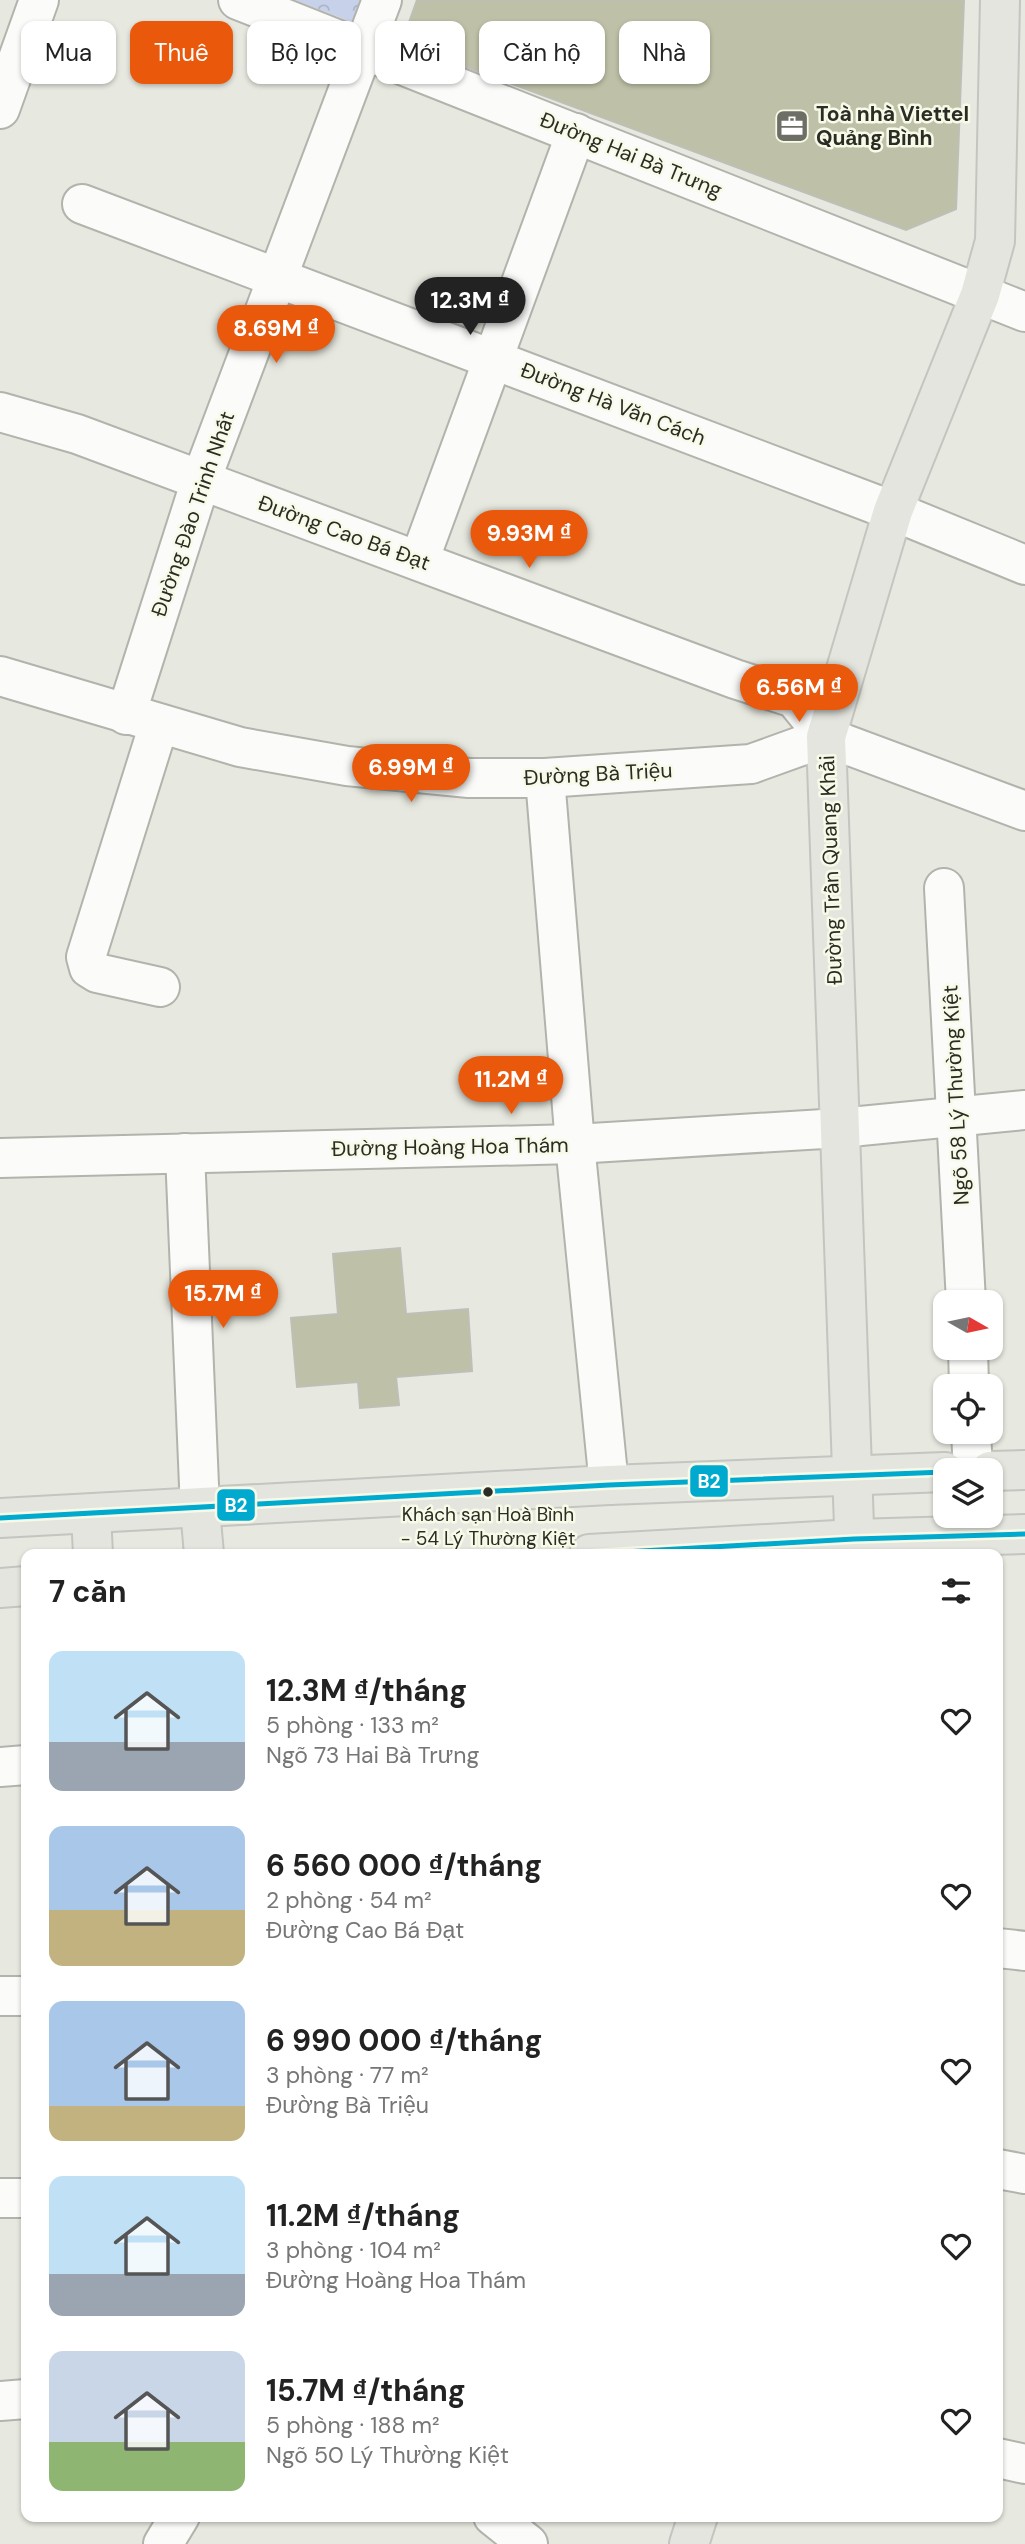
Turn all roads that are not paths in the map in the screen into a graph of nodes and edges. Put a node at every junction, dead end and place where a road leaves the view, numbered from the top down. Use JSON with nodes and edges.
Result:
{"nodes":[{"id":1,"x":39,"y":0,"type":"edge"},
{"id":2,"x":237,"y":0,"type":"edge"},
{"id":3,"x":382,"y":0,"type":"edge"},
{"id":4,"x":1000,"y":0,"type":"edge"},
{"id":5,"x":363,"y":48,"type":"junction"},
{"id":6,"x":0,"y":109,"type":"edge"},
{"id":7,"x":576,"y":133,"type":"junction"},
{"id":8,"x":82,"y":204,"type":"dead end"},
{"id":9,"x":278,"y":276,"type":"junction"},
{"id":10,"x":980,"y":295,"type":"junction"},
{"id":11,"x":1025,"y":312,"type":"edge"},
{"id":12,"x":494,"y":358,"type":"junction"},
{"id":13,"x":0,"y":412,"type":"edge"},
{"id":14,"x":201,"y":480,"type":"junction"},
{"id":15,"x":893,"y":511,"type":"junction"},
{"id":16,"x":419,"y":561,"type":"junction"},
{"id":17,"x":1025,"y":565,"type":"edge"},
{"id":18,"x":1,"y":684,"type":"edge"},
{"id":19,"x":143,"y":720,"type":"junction"},
{"id":20,"x":826,"y":737,"type":"junction"},
{"id":21,"x":545,"y":779,"type":"junction"},
{"id":22,"x":1025,"y":811,"type":"edge"},
{"id":23,"x":944,"y":888,"type":"dead end"},
{"id":24,"x":160,"y":987,"type":"dead end"},
{"id":25,"x":1025,"y":1110,"type":"edge"},
{"id":26,"x":958,"y":1117,"type":"junction"},
{"id":27,"x":840,"y":1128,"type":"junction"},
{"id":28,"x":575,"y":1144,"type":"junction"},
{"id":29,"x":186,"y":1153,"type":"junction"},
{"id":30,"x":0,"y":1158,"type":"edge"},
{"id":31,"x":965,"y":1290,"type":"edge"},
{"id":32,"x":1025,"y":1470,"type":"edge"},
{"id":33,"x":1003,"y":1471,"type":"edge"},
{"id":34,"x":933,"y":1472,"type":"edge"},
{"id":35,"x":851,"y":1474,"type":"junction"},
{"id":36,"x":609,"y":1485,"type":"junction"},
{"id":37,"x":200,"y":1509,"type":"junction"},
{"id":38,"x":91,"y":1515,"type":"junction"},
{"id":39,"x":0,"y":1518,"type":"edge"},
{"id":40,"x":1025,"y":1534,"type":"edge"},
{"id":41,"x":855,"y":1547,"type":"edge"},
{"id":42,"x":93,"y":1549,"type":"edge"},
{"id":43,"x":204,"y":1549,"type":"edge"},
{"id":44,"x":779,"y":1549,"type":"edge"},
{"id":45,"x":21,"y":1586,"type":"edge"},
{"id":46,"x":0,"y":1588,"type":"edge"},
{"id":47,"x":21,"y":1765,"type":"edge"},
{"id":48,"x":0,"y":1767,"type":"edge"},
{"id":49,"x":1003,"y":1949,"type":"edge"},
{"id":50,"x":1025,"y":1951,"type":"edge"},
{"id":51,"x":0,"y":1996,"type":"edge"},
{"id":52,"x":21,"y":1996,"type":"edge"},
{"id":53,"x":1003,"y":2170,"type":"edge"},
{"id":54,"x":1025,"y":2174,"type":"edge"},
{"id":55,"x":0,"y":2198,"type":"edge"},
{"id":56,"x":21,"y":2198,"type":"edge"},
{"id":57,"x":21,"y":2399,"type":"edge"},
{"id":58,"x":0,"y":2401,"type":"edge"},
{"id":59,"x":1003,"y":2459,"type":"edge"},
{"id":60,"x":1025,"y":2464,"type":"edge"},
{"id":61,"x":176,"y":2522,"type":"edge"},
{"id":62,"x":500,"y":2522,"type":"edge"},
{"id":63,"x":163,"y":2544,"type":"edge"},
{"id":64,"x":528,"y":2544,"type":"edge"}],
"edges":[{"from":1,"to":6,"type":"street"},
{"from":2,"to":5,"type":"street","name":"Đường Hai Bà Trưng"},
{"from":3,"to":5,"type":"street","name":"Đường Đào Trinh Nhất"},
{"from":4,"to":10,"type":"main road","name":"Đường Trần Quang Khải"},
{"from":5,"to":7,"type":"street","name":"Đường Hai Bà Trưng"},
{"from":5,"to":9,"type":"street","name":"Đường Đào Trinh Nhất"},
{"from":7,"to":10,"type":"street","name":"Đường Hai Bà Trưng"},
{"from":7,"to":12,"type":"street"},
{"from":8,"to":9,"type":"street","name":"Đường Hà Văn Cách"},
{"from":9,"to":12,"type":"street","name":"Đường Hà Văn Cách"},
{"from":9,"to":14,"type":"street","name":"Đường Đào Trinh Nhất"},
{"from":10,"to":11,"type":"street","name":"Đường Hai Bà Trưng"},
{"from":10,"to":15,"type":"main road","name":"Đường Trần Quang Khải"},
{"from":12,"to":15,"type":"street","name":"Đường Hà Văn Cách"},
{"from":12,"to":16,"type":"street"},
{"from":13,"to":14,"type":"street","name":"Đường Cao Bá Đạt"},
{"from":14,"to":16,"type":"street","name":"Đường Cao Bá Đạt"},
{"from":14,"to":19,"type":"street","name":"Đường Đào Trinh Nhất"},
{"from":15,"to":17,"type":"street","name":"Đường Hà Văn Cách"},
{"from":15,"to":20,"type":"main road","name":"Đường Trần Quang Khải"},
{"from":16,"to":20,"type":"street","name":"Đường Cao Bá Đạt"},
{"from":18,"to":19,"type":"street","name":"Đường Bà Triệu"},
{"from":19,"to":21,"type":"street","name":"Đường Bà Triệu"},
{"from":19,"to":24,"type":"street","name":"Đường Đào Trinh Nhất"},
{"from":20,"to":21,"type":"street","name":"Đường Bà Triệu"},
{"from":20,"to":22,"type":"street"},
{"from":20,"to":27,"type":"main road","name":"Đường Trần Quang Khải"},
{"from":21,"to":28,"type":"street"},
{"from":23,"to":26,"type":"street","name":"Ngõ 58 Lý Thường Kiệt"},
{"from":25,"to":26,"type":"street","name":"Đường Hoàng Hoa Thám"},
{"from":26,"to":27,"type":"street","name":"Đường Hoàng Hoa Thám"},
{"from":26,"to":31,"type":"street","name":"Ngõ 58 Lý Thường Kiệt"},
{"from":27,"to":28,"type":"street","name":"Đường Hoàng Hoa Thám"},
{"from":27,"to":35,"type":"main road","name":"Đường Trần Quang Khải"},
{"from":28,"to":29,"type":"street","name":"Đường Hoàng Hoa Thám"},
{"from":28,"to":36,"type":"street"},
{"from":29,"to":30,"type":"street","name":"Đường Hoàng Hoa Thám"},
{"from":29,"to":37,"type":"street"},
{"from":32,"to":33,"type":"main road"},
{"from":34,"to":35,"type":"main road"},
{"from":35,"to":36,"type":"main road"},
{"from":35,"to":41,"type":"main road","name":"Đường Trần Quang Khải"},
{"from":36,"to":37,"type":"main road"},
{"from":37,"to":38,"type":"main road"},
{"from":37,"to":43,"type":"main road"},
{"from":38,"to":39,"type":"main road"},
{"from":38,"to":42,"type":"main road"},
{"from":40,"to":41,"type":"main road"},
{"from":41,"to":44,"type":"main road"},
{"from":45,"to":46,"type":"main road"},
{"from":47,"to":48,"type":"street"},
{"from":49,"to":50,"type":"street"},
{"from":51,"to":52,"type":"street"},
{"from":53,"to":54,"type":"street"},
{"from":55,"to":56,"type":"street"},
{"from":57,"to":58,"type":"street"},
{"from":59,"to":60,"type":"street"},
{"from":61,"to":63,"type":"street"},
{"from":62,"to":64,"type":"street"}]}
